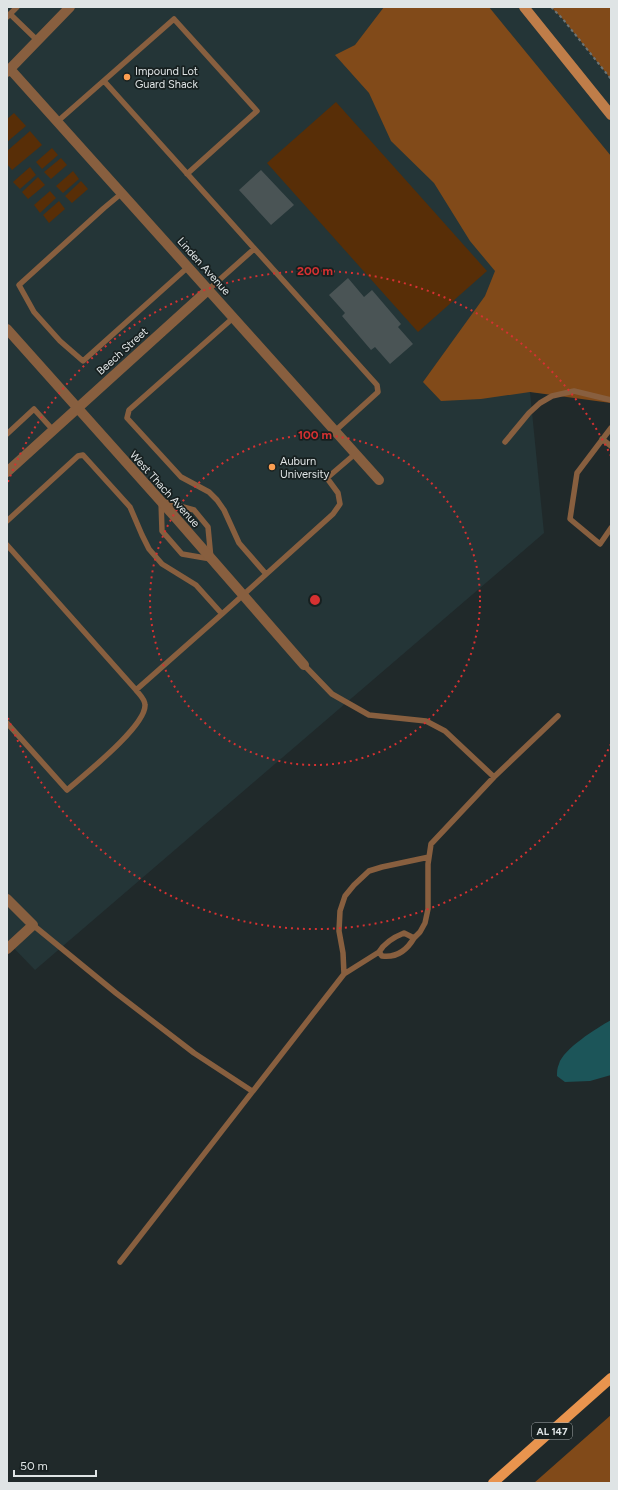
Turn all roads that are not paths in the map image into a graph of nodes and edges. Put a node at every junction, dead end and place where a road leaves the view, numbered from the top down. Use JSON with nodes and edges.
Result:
{"nodes":[{"id":1,"x":17,"y":7,"type":"edge"},
{"id":2,"x":70,"y":7,"type":"edge"},
{"id":3,"x":524,"y":7,"type":"edge"},
{"id":4,"x":8,"y":16,"type":"edge"},
{"id":5,"x":38,"y":41,"type":"junction"},
{"id":6,"x":9,"y":70,"type":"edge"},
{"id":7,"x":104,"y":81,"type":"junction"},
{"id":8,"x":593,"y":92,"type":"junction"},
{"id":9,"x":611,"y":104,"type":"edge"},
{"id":10,"x":611,"y":114,"type":"edge"},
{"id":11,"x":58,"y":121,"type":"junction"},
{"id":12,"x":187,"y":174,"type":"junction"},
{"id":13,"x":122,"y":193,"type":"junction"},
{"id":14,"x":254,"y":249,"type":"junction"},
{"id":15,"x":188,"y":267,"type":"junction"},
{"id":16,"x":208,"y":290,"type":"junction"},
{"id":17,"x":233,"y":318,"type":"junction"},
{"id":18,"x":7,"y":329,"type":"edge"},
{"id":19,"x":611,"y":400,"type":"edge"},
{"id":20,"x":78,"y":409,"type":"junction"},
{"id":21,"x":611,"y":428,"type":"edge"},
{"id":22,"x":54,"y":430,"type":"junction"},
{"id":23,"x":335,"y":431,"type":"junction"},
{"id":24,"x":7,"y":434,"type":"edge"},
{"id":25,"x":602,"y":439,"type":"junction"},
{"id":26,"x":505,"y":442,"type":"dead end"},
{"id":27,"x":611,"y":446,"type":"edge"},
{"id":28,"x":355,"y":454,"type":"junction"},
{"id":29,"x":7,"y":472,"type":"edge"},
{"id":30,"x":379,"y":480,"type":"dead end"},
{"id":31,"x":161,"y":501,"type":"junction"},
{"id":32,"x":7,"y":521,"type":"edge"},
{"id":33,"x":611,"y":528,"type":"edge"},
{"id":34,"x":7,"y":545,"type":"edge"},
{"id":35,"x":212,"y":559,"type":"junction"},
{"id":36,"x":266,"y":574,"type":"junction"},
{"id":37,"x":243,"y":595,"type":"junction"},
{"id":38,"x":222,"y":614,"type":"junction"},
{"id":39,"x":304,"y":665,"type":"joint"},
{"id":40,"x":136,"y":690,"type":"junction"},
{"id":41,"x":558,"y":716,"type":"dead end"},
{"id":42,"x":7,"y":723,"type":"edge"},
{"id":43,"x":494,"y":777,"type":"junction"},
{"id":44,"x":429,"y":857,"type":"junction"},
{"id":45,"x":7,"y":900,"type":"edge"},
{"id":46,"x":33,"y":925,"type":"junction"},
{"id":47,"x":414,"y":938,"type":"junction"},
{"id":48,"x":7,"y":949,"type":"edge"},
{"id":49,"x":379,"y":952,"type":"junction"},
{"id":50,"x":344,"y":974,"type":"junction"},
{"id":51,"x":252,"y":1091,"type":"junction"},
{"id":52,"x":120,"y":1262,"type":"dead end"},
{"id":53,"x":611,"y":1378,"type":"edge"},
{"id":54,"x":493,"y":1483,"type":"edge"}],
"edges":[{"from":1,"to":4,"type":"lane"},
{"from":2,"to":5,"type":"street"},
{"from":3,"to":8,"type":"street"},
{"from":4,"to":5,"type":"lane"},
{"from":5,"to":6,"type":"street"},
{"from":6,"to":11,"type":"street","name":"Linden Avenue"},
{"from":7,"to":11,"type":"lane"},
{"from":7,"to":12,"type":"lane"},
{"from":7,"to":12,"type":"lane"},
{"from":8,"to":9,"type":"street"},
{"from":8,"to":10,"type":"street"},
{"from":11,"to":13,"type":"street","name":"Linden Avenue"},
{"from":12,"to":14,"type":"lane"},
{"from":13,"to":15,"type":"street","name":"Linden Avenue"},
{"from":13,"to":15,"type":"lane"},
{"from":14,"to":16,"type":"lane","name":"Beech Street"},
{"from":14,"to":23,"type":"lane"},
{"from":15,"to":16,"type":"street","name":"Linden Avenue"},
{"from":16,"to":17,"type":"street","name":"Linden Avenue"},
{"from":16,"to":20,"type":"street","name":"Beech Street"},
{"from":17,"to":23,"type":"street","name":"Linden Avenue"},
{"from":17,"to":36,"type":"lane"},
{"from":18,"to":20,"type":"street","name":"West Thach Avenue"},
{"from":19,"to":26,"type":"lane"},
{"from":20,"to":22,"type":"street","name":"Beech Street"},
{"from":20,"to":31,"type":"street","name":"West Thach Avenue"},
{"from":21,"to":25,"type":"lane"},
{"from":22,"to":24,"type":"lane"},
{"from":22,"to":29,"type":"street","name":"Beech Street"},
{"from":23,"to":28,"type":"street","name":"Linden Avenue"},
{"from":25,"to":27,"type":"lane"},
{"from":25,"to":33,"type":"lane"},
{"from":28,"to":30,"type":"street","name":"Linden Avenue"},
{"from":28,"to":36,"type":"lane"},
{"from":31,"to":35,"type":"street","name":"West Thach Avenue"},
{"from":31,"to":35,"type":"lane"},
{"from":31,"to":35,"type":"lane"},
{"from":32,"to":38,"type":"lane"},
{"from":34,"to":40,"type":"lane"},
{"from":35,"to":37,"type":"street","name":"West Thach Avenue"},
{"from":36,"to":37,"type":"lane"},
{"from":37,"to":38,"type":"lane"},
{"from":37,"to":39,"type":"street","name":"West Thach Avenue"},
{"from":38,"to":40,"type":"lane"},
{"from":39,"to":43,"type":"lane"},
{"from":40,"to":42,"type":"lane"},
{"from":41,"to":43,"type":"lane"},
{"from":43,"to":44,"type":"lane"},
{"from":44,"to":47,"type":"lane"},
{"from":44,"to":50,"type":"lane"},
{"from":45,"to":46,"type":"street"},
{"from":46,"to":48,"type":"street"},
{"from":46,"to":51,"type":"lane"},
{"from":47,"to":49,"type":"lane"},
{"from":47,"to":49,"type":"lane"},
{"from":49,"to":50,"type":"lane"},
{"from":50,"to":51,"type":"lane"},
{"from":51,"to":52,"type":"lane"},
{"from":53,"to":54,"type":"main road","number":"AL 147"}]}
